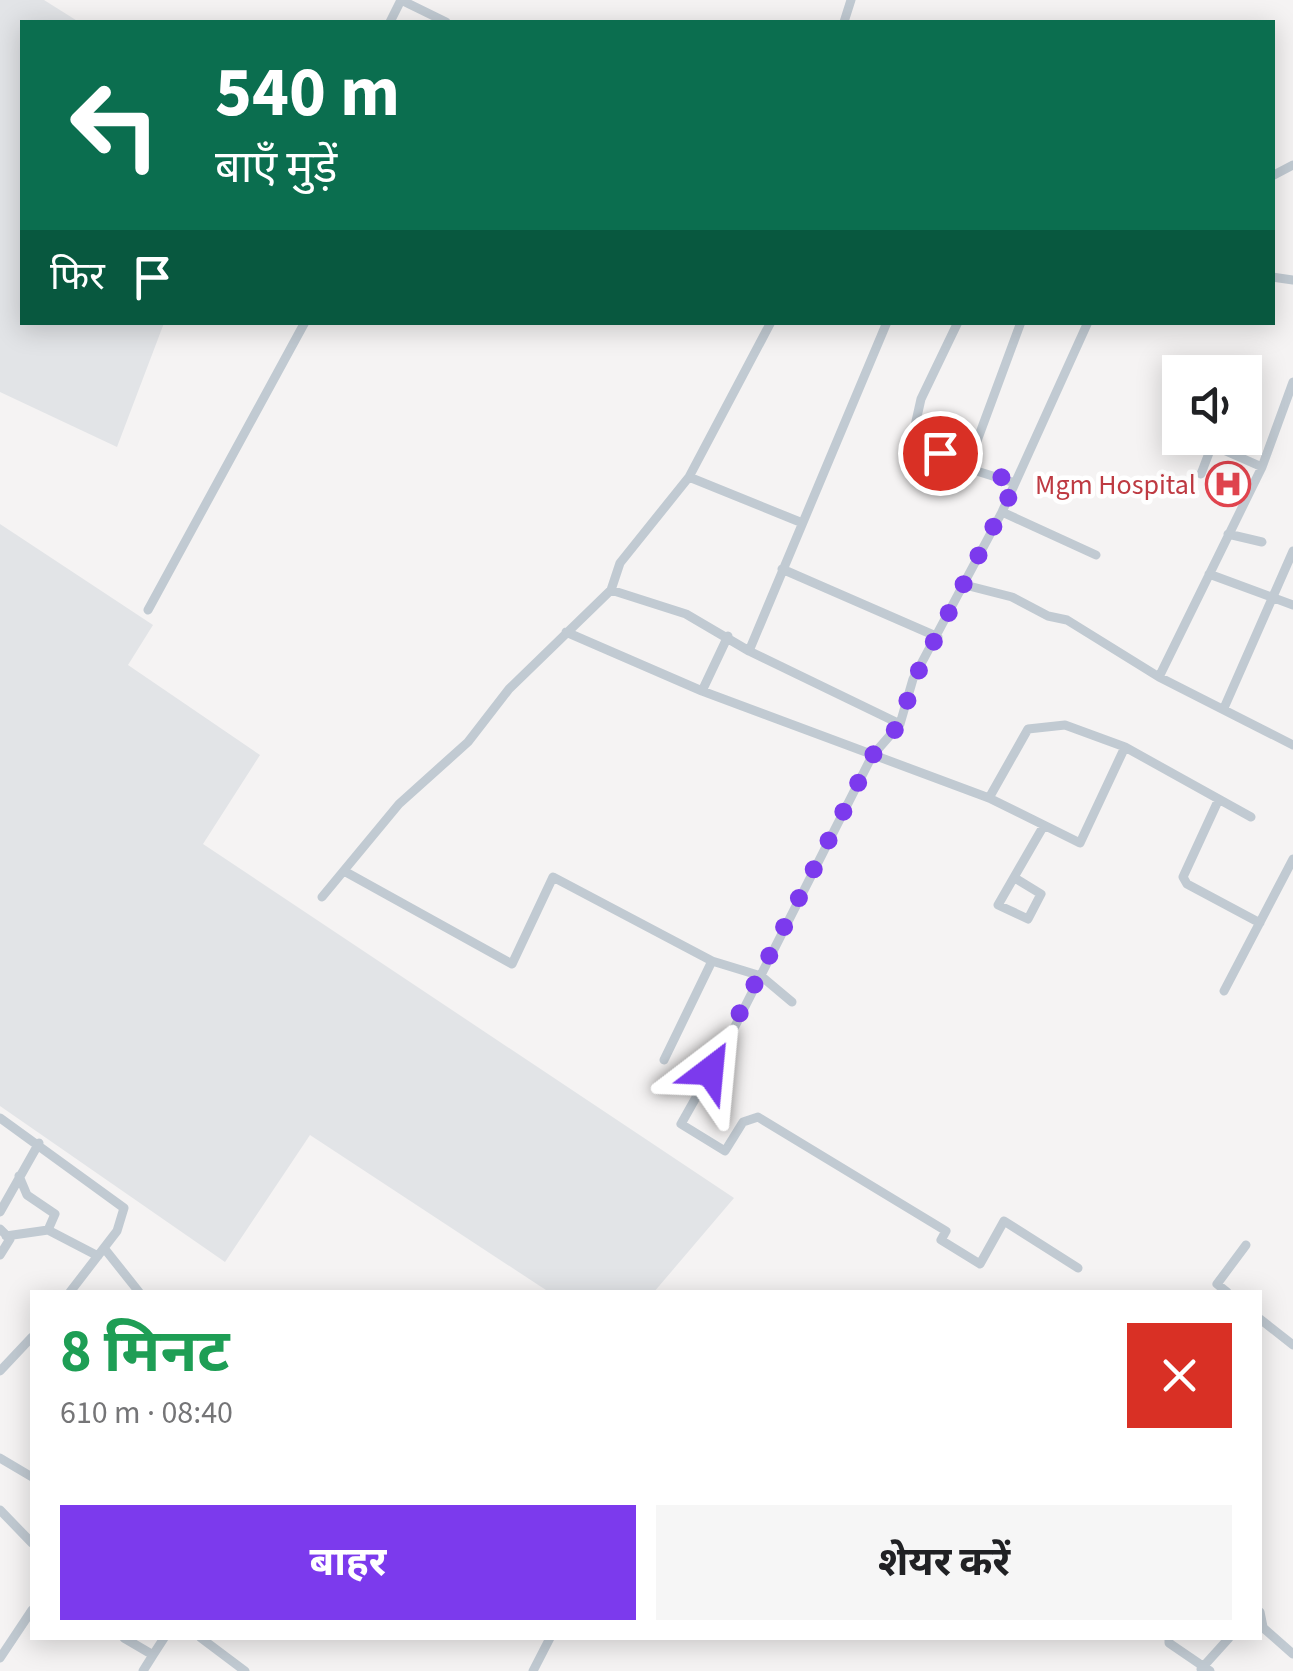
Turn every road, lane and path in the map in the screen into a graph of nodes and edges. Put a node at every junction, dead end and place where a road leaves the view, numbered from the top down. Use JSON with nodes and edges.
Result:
{"nodes":[{"id":1,"x":401,"y":0,"type":"edge"},
{"id":2,"x":442,"y":20,"type":"edge"},
{"id":3,"x":302,"y":325,"type":"edge"},
{"id":4,"x":768,"y":325,"type":"edge"},
{"id":5,"x":886,"y":325,"type":"edge"},
{"id":6,"x":957,"y":325,"type":"edge"},
{"id":7,"x":1020,"y":325,"type":"edge"},
{"id":8,"x":1087,"y":325,"type":"edge"},
{"id":9,"x":1293,"y":382,"type":"edge"},
{"id":10,"x":967,"y":468,"type":"junction"},
{"id":11,"x":1262,"y":468,"type":"junction"},
{"id":12,"x":1201,"y":474,"type":"dead end"},
{"id":13,"x":690,"y":477,"type":"junction"},
{"id":14,"x":1016,"y":483,"type":"junction"},
{"id":15,"x":1002,"y":512,"type":"junction"},
{"id":16,"x":800,"y":522,"type":"junction"},
{"id":17,"x":1228,"y":534,"type":"junction"},
{"id":18,"x":1262,"y":542,"type":"dead end"},
{"id":19,"x":1293,"y":551,"type":"edge"},
{"id":20,"x":1096,"y":555,"type":"dead end"},
{"id":21,"x":782,"y":569,"type":"junction"},
{"id":22,"x":1209,"y":574,"type":"junction"},
{"id":23,"x":965,"y":586,"type":"junction"},
{"id":24,"x":611,"y":590,"type":"junction"},
{"id":25,"x":1274,"y":597,"type":"junction"},
{"id":26,"x":1293,"y":606,"type":"edge"},
{"id":27,"x":148,"y":610,"type":"dead end"},
{"id":28,"x":566,"y":632,"type":"junction"},
{"id":29,"x":728,"y":636,"type":"junction"},
{"id":30,"x":938,"y":637,"type":"junction"},
{"id":31,"x":749,"y":651,"type":"junction"},
{"id":32,"x":1159,"y":677,"type":"junction"},
{"id":33,"x":702,"y":691,"type":"junction"},
{"id":34,"x":1224,"y":708,"type":"junction"},
{"id":35,"x":900,"y":724,"type":"junction"},
{"id":36,"x":1293,"y":745,"type":"edge"},
{"id":37,"x":1125,"y":746,"type":"junction"},
{"id":38,"x":872,"y":756,"type":"junction"},
{"id":39,"x":989,"y":798,"type":"junction"},
{"id":40,"x":1218,"y":801,"type":"junction"},
{"id":41,"x":1251,"y":817,"type":"dead end"},
{"id":42,"x":1043,"y":827,"type":"junction"},
{"id":43,"x":1293,"y":858,"type":"edge"},
{"id":44,"x":344,"y":870,"type":"junction"},
{"id":45,"x":1016,"y":878,"type":"junction"},
{"id":46,"x":322,"y":897,"type":"dead end"},
{"id":47,"x":1260,"y":923,"type":"junction"},
{"id":48,"x":712,"y":961,"type":"junction"},
{"id":49,"x":761,"y":976,"type":"junction"},
{"id":50,"x":1224,"y":991,"type":"dead end"},
{"id":51,"x":792,"y":1002,"type":"dead end"},
{"id":52,"x":664,"y":1060,"type":"dead end"},
{"id":53,"x":0,"y":1118,"type":"edge"},
{"id":54,"x":39,"y":1143,"type":"junction"},
{"id":55,"x":19,"y":1176,"type":"junction"},
{"id":56,"x":0,"y":1212,"type":"edge"},
{"id":57,"x":48,"y":1230,"type":"junction"},
{"id":58,"x":3,"y":1232,"type":"edge"},
{"id":59,"x":1246,"y":1245,"type":"dead end"},
{"id":60,"x":101,"y":1252,"type":"junction"},
{"id":61,"x":0,"y":1255,"type":"edge"},
{"id":62,"x":1078,"y":1268,"type":"dead end"},
{"id":63,"x":72,"y":1290,"type":"edge"},
{"id":64,"x":136,"y":1290,"type":"edge"},
{"id":65,"x":1224,"y":1290,"type":"edge"},
{"id":66,"x":1262,"y":1321,"type":"edge"},
{"id":67,"x":30,"y":1339,"type":"edge"},
{"id":68,"x":1293,"y":1345,"type":"edge"},
{"id":69,"x":0,"y":1371,"type":"edge"},
{"id":70,"x":0,"y":1458,"type":"edge"},
{"id":71,"x":30,"y":1477,"type":"edge"},
{"id":72,"x":0,"y":1510,"type":"edge"},
{"id":73,"x":30,"y":1541,"type":"edge"},
{"id":74,"x":30,"y":1613,"type":"edge"},
{"id":75,"x":1262,"y":1627,"type":"edge"},
{"id":76,"x":127,"y":1640,"type":"edge"},
{"id":77,"x":163,"y":1640,"type":"edge"},
{"id":78,"x":204,"y":1640,"type":"edge"},
{"id":79,"x":549,"y":1640,"type":"edge"},
{"id":80,"x":1168,"y":1640,"type":"edge"},
{"id":81,"x":1227,"y":1640,"type":"edge"},
{"id":82,"x":1293,"y":1654,"type":"edge"},
{"id":83,"x":153,"y":1655,"type":"junction"},
{"id":84,"x":0,"y":1658,"type":"edge"},
{"id":85,"x":1204,"y":1670,"type":"edge"},
{"id":86,"x":143,"y":1671,"type":"edge"},
{"id":87,"x":245,"y":1671,"type":"edge"},
{"id":88,"x":534,"y":1671,"type":"edge"}],
"edges":[{"from":1,"to":2,"type":"street"},
{"from":3,"to":27,"type":"street"},
{"from":4,"to":13,"type":"street"},
{"from":5,"to":16,"type":"street"},
{"from":6,"to":10,"type":"street"},
{"from":7,"to":10,"type":"street"},
{"from":8,"to":14,"type":"street"},
{"from":9,"to":11,"type":"street"},
{"from":10,"to":14,"type":"street"},
{"from":11,"to":12,"type":"street"},
{"from":11,"to":17,"type":"street"},
{"from":13,"to":16,"type":"street"},
{"from":13,"to":24,"type":"street"},
{"from":14,"to":15,"type":"street"},
{"from":15,"to":20,"type":"street"},
{"from":15,"to":23,"type":"street"},
{"from":16,"to":21,"type":"street"},
{"from":17,"to":18,"type":"street"},
{"from":17,"to":22,"type":"street"},
{"from":19,"to":25,"type":"street"},
{"from":21,"to":30,"type":"street"},
{"from":21,"to":31,"type":"street"},
{"from":22,"to":25,"type":"street"},
{"from":22,"to":32,"type":"street"},
{"from":23,"to":30,"type":"street"},
{"from":23,"to":32,"type":"street"},
{"from":24,"to":28,"type":"street"},
{"from":24,"to":29,"type":"street"},
{"from":25,"to":26,"type":"street"},
{"from":25,"to":34,"type":"street"},
{"from":28,"to":33,"type":"street"},
{"from":28,"to":44,"type":"street"},
{"from":29,"to":31,"type":"street"},
{"from":29,"to":33,"type":"street"},
{"from":30,"to":35,"type":"street"},
{"from":31,"to":35,"type":"street"},
{"from":32,"to":34,"type":"street"},
{"from":33,"to":38,"type":"street"},
{"from":34,"to":36,"type":"street"},
{"from":35,"to":38,"type":"street"},
{"from":37,"to":39,"type":"street"},
{"from":37,"to":40,"type":"street"},
{"from":37,"to":42,"type":"street"},
{"from":38,"to":39,"type":"street"},
{"from":38,"to":49,"type":"street"},
{"from":39,"to":42,"type":"street"},
{"from":40,"to":41,"type":"street"},
{"from":40,"to":47,"type":"street"},
{"from":42,"to":45,"type":"street"},
{"from":43,"to":47,"type":"street"},
{"from":44,"to":46,"type":"street"},
{"from":44,"to":48,"type":"street"},
{"from":45,"to":45,"type":"street"},
{"from":47,"to":50,"type":"street"},
{"from":48,"to":49,"type":"street"},
{"from":48,"to":52,"type":"street"},
{"from":49,"to":51,"type":"street"},
{"from":49,"to":62,"type":"street"},
{"from":53,"to":54,"type":"street"},
{"from":54,"to":55,"type":"street"},
{"from":54,"to":60,"type":"street"},
{"from":55,"to":56,"type":"street"},
{"from":55,"to":57,"type":"street"},
{"from":57,"to":58,"type":"street"},
{"from":57,"to":60,"type":"street"},
{"from":58,"to":61,"type":"street"},
{"from":59,"to":65,"type":"street"},
{"from":60,"to":63,"type":"street"},
{"from":60,"to":64,"type":"street"},
{"from":66,"to":68,"type":"street"},
{"from":67,"to":69,"type":"street"},
{"from":70,"to":71,"type":"street"},
{"from":72,"to":73,"type":"street"},
{"from":74,"to":84,"type":"street"},
{"from":75,"to":82,"type":"street"},
{"from":76,"to":83,"type":"street"},
{"from":77,"to":83,"type":"street"},
{"from":78,"to":87,"type":"street"},
{"from":79,"to":88,"type":"street"},
{"from":80,"to":85,"type":"street"},
{"from":81,"to":85,"type":"street"},
{"from":83,"to":86,"type":"street"}]}
